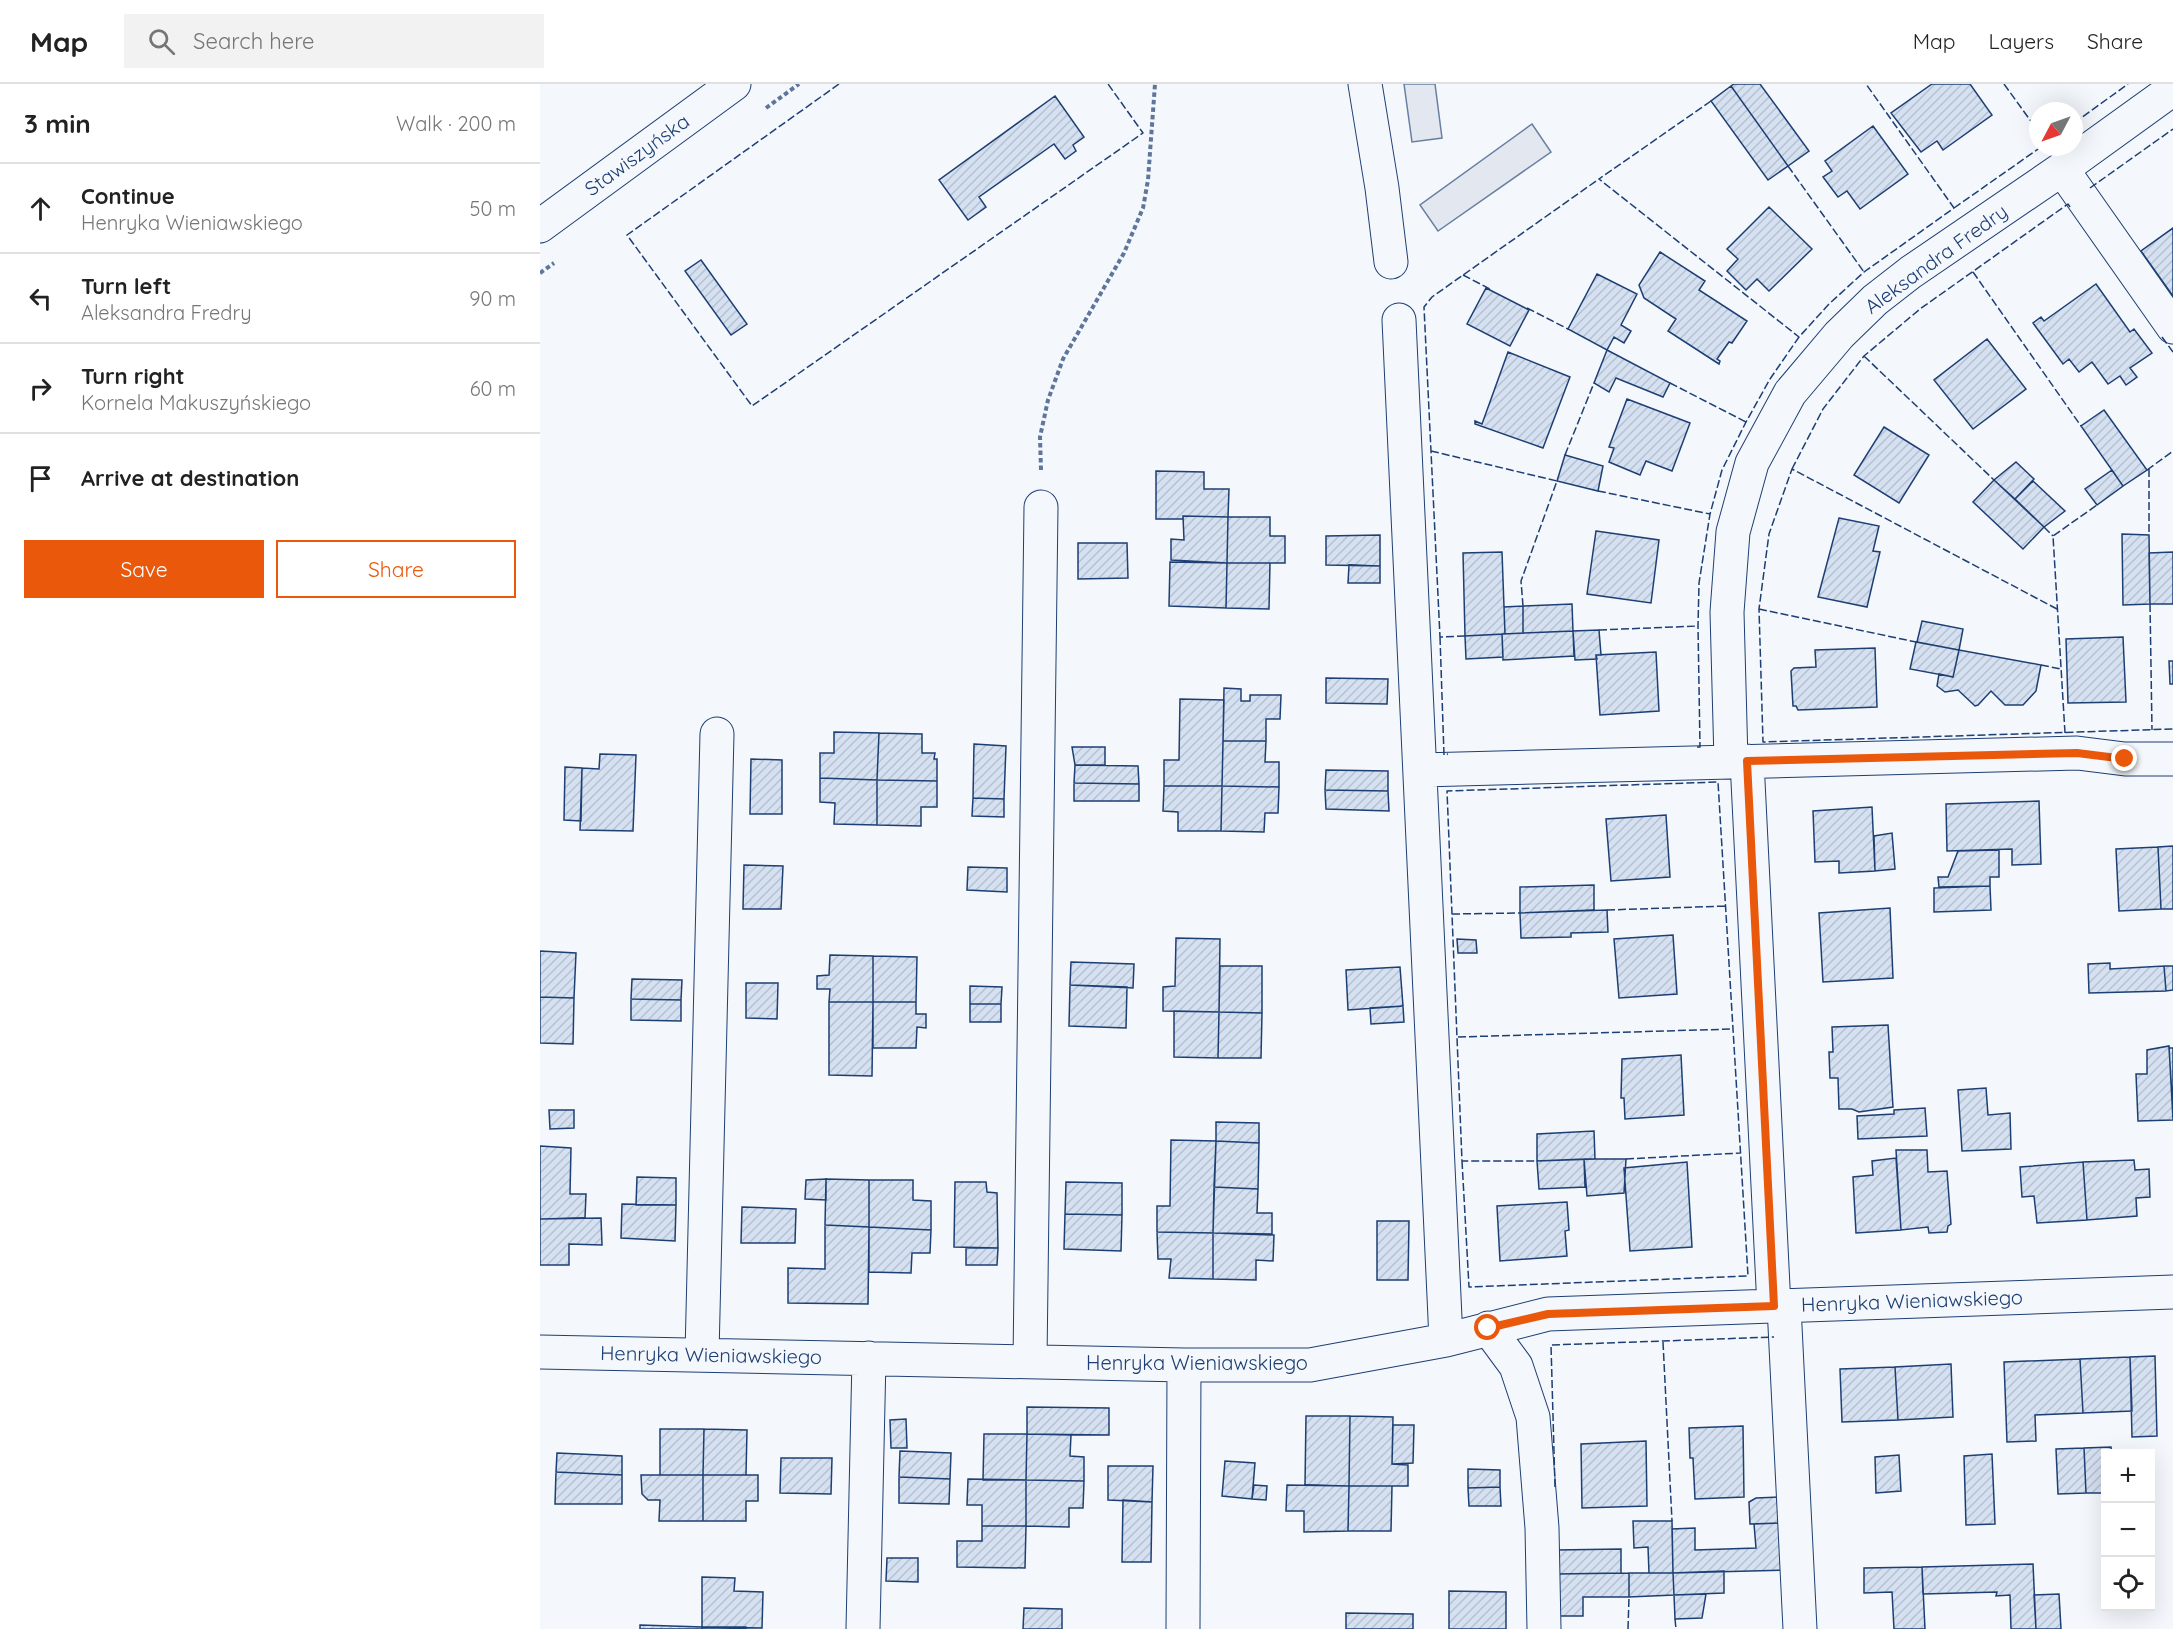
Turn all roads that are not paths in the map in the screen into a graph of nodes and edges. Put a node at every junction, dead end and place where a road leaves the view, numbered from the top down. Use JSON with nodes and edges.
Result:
{"nodes":[{"id":1,"x":734,"y":84,"type":"edge"},
{"id":2,"x":1365,"y":84,"type":"edge"},
{"id":3,"x":2173,"y":89,"type":"edge"},
{"id":4,"x":2061,"y":169,"type":"junction"},
{"id":5,"x":540,"y":226,"type":"edge"},
{"id":6,"x":1391,"y":262,"type":"dead end"},
{"id":7,"x":1399,"y":320,"type":"dead end"},
{"id":8,"x":2173,"y":327,"type":"edge"},
{"id":9,"x":1041,"y":507,"type":"road end"},
{"id":10,"x":717,"y":734,"type":"dead end"},
{"id":11,"x":2173,"y":759,"type":"edge"},
{"id":12,"x":1739,"y":761,"type":"junction"},
{"id":13,"x":1421,"y":770,"type":"junction"},
{"id":14,"x":2173,"y":1292,"type":"edge"},
{"id":15,"x":1779,"y":1306,"type":"junction"},
{"id":16,"x":1488,"y":1328,"type":"junction"},
{"id":17,"x":1446,"y":1340,"type":"junction"},
{"id":18,"x":540,"y":1352,"type":"edge"},
{"id":19,"x":702,"y":1354,"type":"junction"},
{"id":20,"x":869,"y":1358,"type":"junction"},
{"id":21,"x":1030,"y":1360,"type":"junction"},
{"id":22,"x":1184,"y":1365,"type":"junction"},
{"id":23,"x":863,"y":1629,"type":"edge"},
{"id":24,"x":1183,"y":1629,"type":"edge"},
{"id":25,"x":1544,"y":1629,"type":"edge"},
{"id":26,"x":1800,"y":1629,"type":"edge"}],
"edges":[{"from":1,"to":5,"type":"street","name":"Stawiszyńska"},
{"from":2,"to":6,"type":"street"},
{"from":3,"to":4,"type":"street","name":"Aleksandra Fredry"},
{"from":4,"to":8,"type":"street"},
{"from":4,"to":12,"type":"street","name":"Aleksandra Fredry"},
{"from":7,"to":13,"type":"street"},
{"from":9,"to":21,"type":"street"},
{"from":10,"to":19,"type":"street"},
{"from":11,"to":12,"type":"street"},
{"from":12,"to":13,"type":"street"},
{"from":12,"to":15,"type":"street","name":"Aleksandra Fredry"},
{"from":13,"to":17,"type":"street"},
{"from":14,"to":15,"type":"street","name":"Henryka Wieniawskiego"},
{"from":15,"to":16,"type":"street","name":"Henryka Wieniawskiego"},
{"from":15,"to":26,"type":"street","name":"Aleksandra Fredry"},
{"from":16,"to":17,"type":"street","name":"Henryka Wieniawskiego"},
{"from":16,"to":25,"type":"street"},
{"from":17,"to":22,"type":"street","name":"Henryka Wieniawskiego"},
{"from":18,"to":19,"type":"street","name":"Henryka Wieniawskiego"},
{"from":19,"to":20,"type":"street","name":"Henryka Wieniawskiego"},
{"from":20,"to":21,"type":"street","name":"Henryka Wieniawskiego"},
{"from":20,"to":23,"type":"street"},
{"from":21,"to":22,"type":"street","name":"Henryka Wieniawskiego"},
{"from":22,"to":24,"type":"street"}]}
